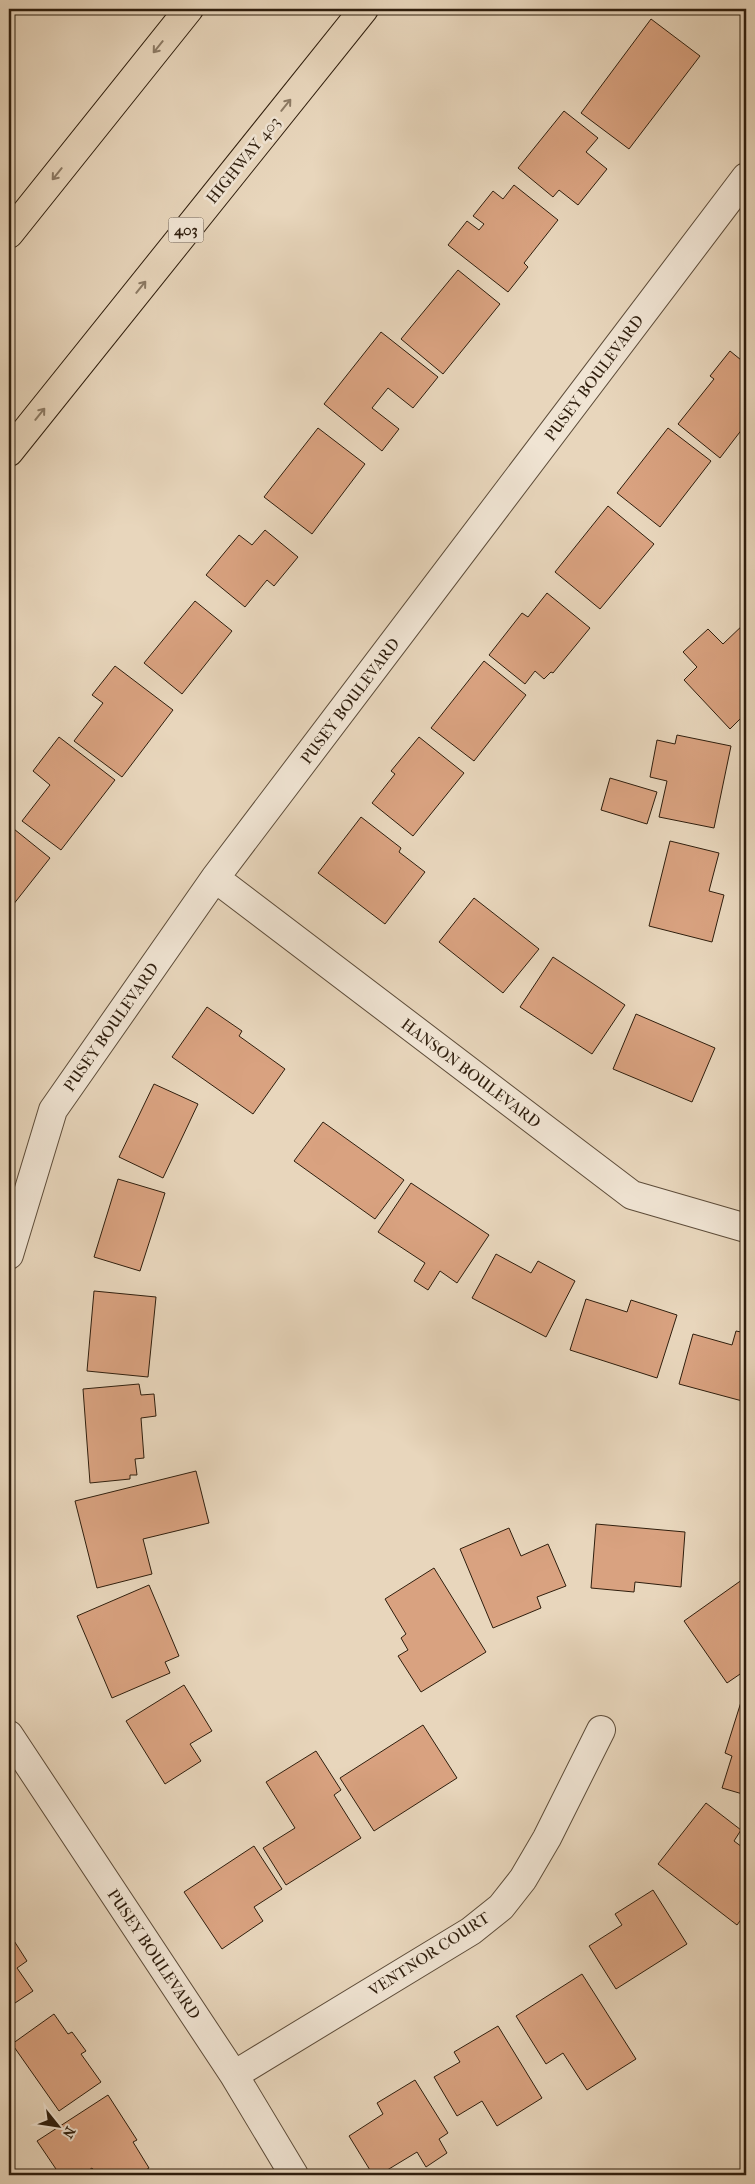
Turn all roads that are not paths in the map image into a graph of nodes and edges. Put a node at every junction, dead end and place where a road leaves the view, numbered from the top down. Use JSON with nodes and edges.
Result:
{"nodes":[{"id":1,"x":189,"y":9,"type":"edge"},
{"id":2,"x":364,"y":9,"type":"edge"},
{"id":3,"x":746,"y":177,"type":"edge"},
{"id":4,"x":9,"y":234,"type":"edge"},
{"id":5,"x":9,"y":452,"type":"edge"},
{"id":6,"x":215,"y":878,"type":"junction"},
{"id":7,"x":746,"y":1228,"type":"edge"},
{"id":8,"x":9,"y":1254,"type":"edge"},
{"id":9,"x":601,"y":1730,"type":"dead end"},
{"id":10,"x":9,"y":1735,"type":"edge"},
{"id":11,"x":234,"y":2075,"type":"junction"},
{"id":12,"x":294,"y":2175,"type":"edge"}],
"edges":[{"from":1,"to":4,"type":"highway","one_way":true},
{"from":5,"to":2,"type":"highway","name":"HIGHWAY 403","number":"403","one_way":true},
{"from":3,"to":6,"type":"street","name":"PUSEY BOULEVARD"},
{"from":6,"to":7,"type":"street","name":"HANSON BOULEVARD"},
{"from":6,"to":8,"type":"street","name":"PUSEY BOULEVARD"},
{"from":9,"to":11,"type":"street","name":"VENTNOR COURT"},
{"from":10,"to":11,"type":"street","name":"PUSEY BOULEVARD"},
{"from":11,"to":12,"type":"street","name":"PUSEY BOULEVARD"}]}
